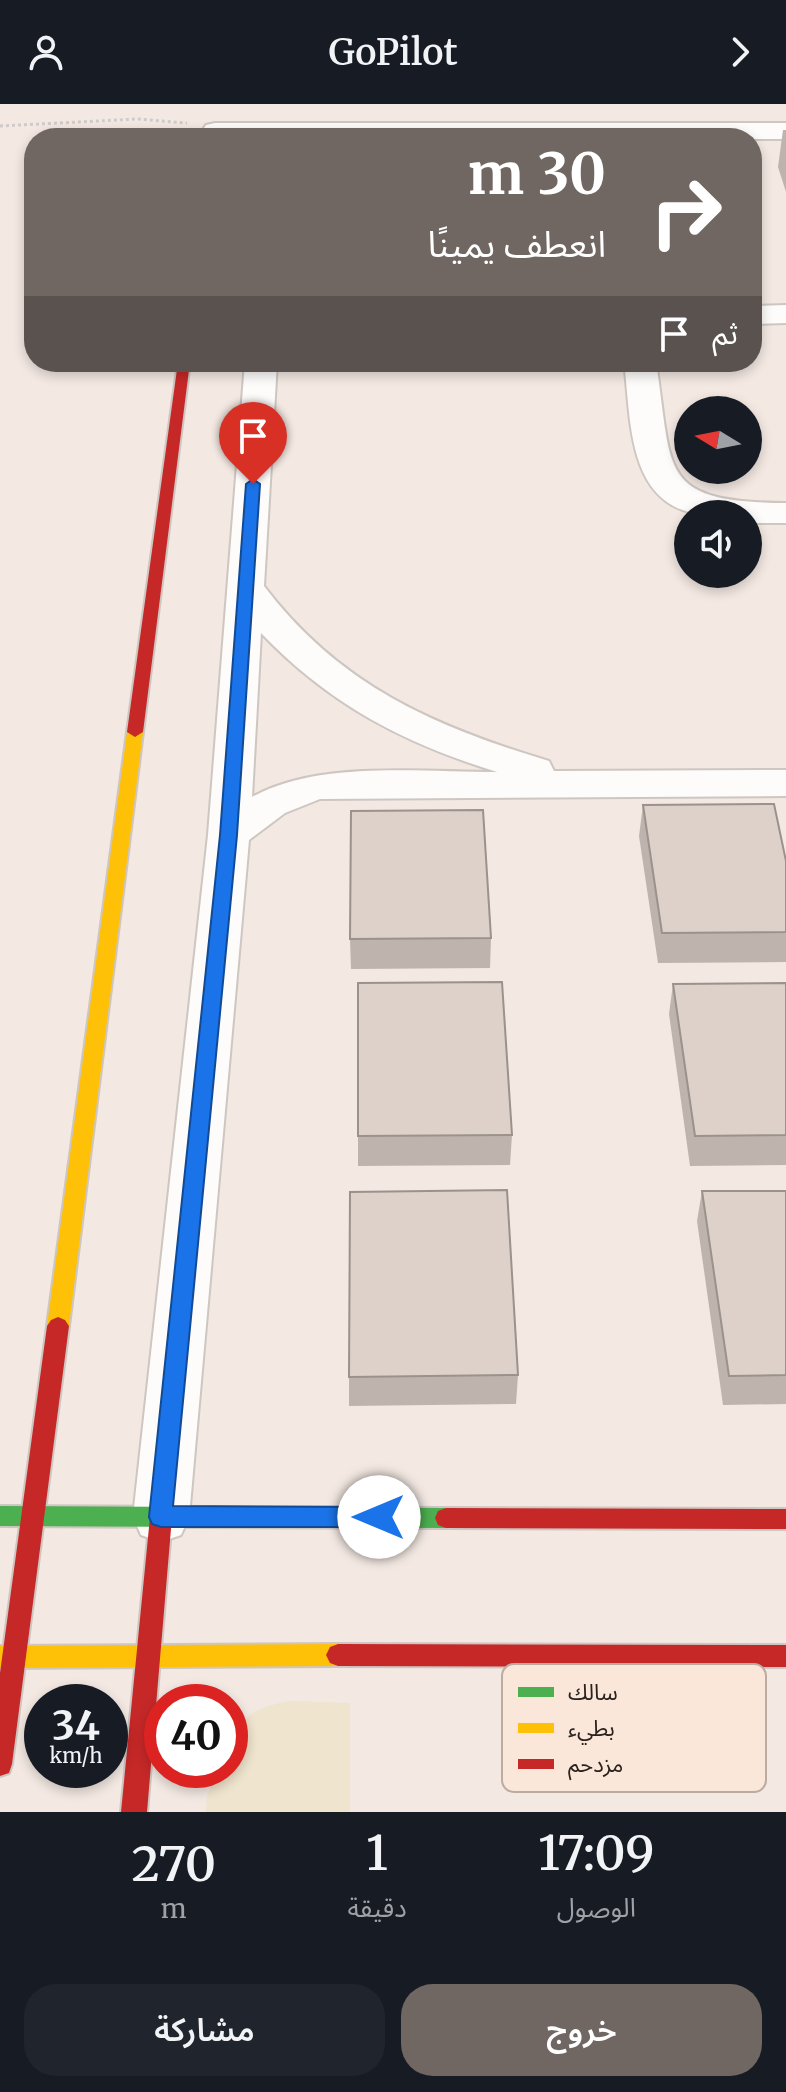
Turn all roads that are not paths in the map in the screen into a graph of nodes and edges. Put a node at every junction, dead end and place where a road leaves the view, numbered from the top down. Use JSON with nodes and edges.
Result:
{"nodes":[{"id":1,"x":217,"y":104,"type":"edge"},
{"id":2,"x":278,"y":104,"type":"edge"},
{"id":3,"x":215,"y":128,"type":"edge"},
{"id":4,"x":277,"y":128,"type":"edge"},
{"id":5,"x":762,"y":131,"type":"edge"},
{"id":6,"x":786,"y":131,"type":"edge"},
{"id":7,"x":786,"y":314,"type":"edge"},
{"id":8,"x":762,"y":315,"type":"edge"},
{"id":9,"x":183,"y":372,"type":"edge"},
{"id":10,"x":260,"y":372,"type":"edge"},
{"id":11,"x":642,"y":372,"type":"edge"},
{"id":12,"x":786,"y":513,"type":"edge"},
{"id":13,"x":246,"y":581,"type":"junction"},
{"id":14,"x":596,"y":782,"type":"junction"},
{"id":15,"x":786,"y":783,"type":"edge"},
{"id":16,"x":229,"y":835,"type":"junction"},
{"id":17,"x":0,"y":1516,"type":"edge"},
{"id":18,"x":33,"y":1516,"type":"junction"},
{"id":19,"x":161,"y":1517,"type":"junction"},
{"id":20,"x":786,"y":1519,"type":"edge"},
{"id":21,"x":149,"y":1654,"type":"junction"},
{"id":22,"x":786,"y":1656,"type":"edge"},
{"id":23,"x":8,"y":1657,"type":"edge"},
{"id":24,"x":0,"y":1764,"type":"edge"},
{"id":25,"x":134,"y":1812,"type":"edge"}],
"edges":[{"from":1,"to":3,"type":"street"},
{"from":2,"to":4,"type":"street"},
{"from":5,"to":6,"type":"street"},
{"from":7,"to":8,"type":"street"},
{"from":9,"to":18,"type":"street"},
{"from":10,"to":13,"type":"street"},
{"from":11,"to":12,"type":"street"},
{"from":13,"to":14,"type":"street"},
{"from":13,"to":16,"type":"street"},
{"from":14,"to":15,"type":"street"},
{"from":14,"to":16,"type":"street"},
{"from":16,"to":19,"type":"street"},
{"from":17,"to":18,"type":"street"},
{"from":18,"to":19,"type":"street"},
{"from":18,"to":23,"type":"street"},
{"from":19,"to":20,"type":"street"},
{"from":19,"to":21,"type":"street"},
{"from":21,"to":22,"type":"street"},
{"from":21,"to":23,"type":"street"},
{"from":21,"to":25,"type":"street"},
{"from":23,"to":24,"type":"street"}]}
